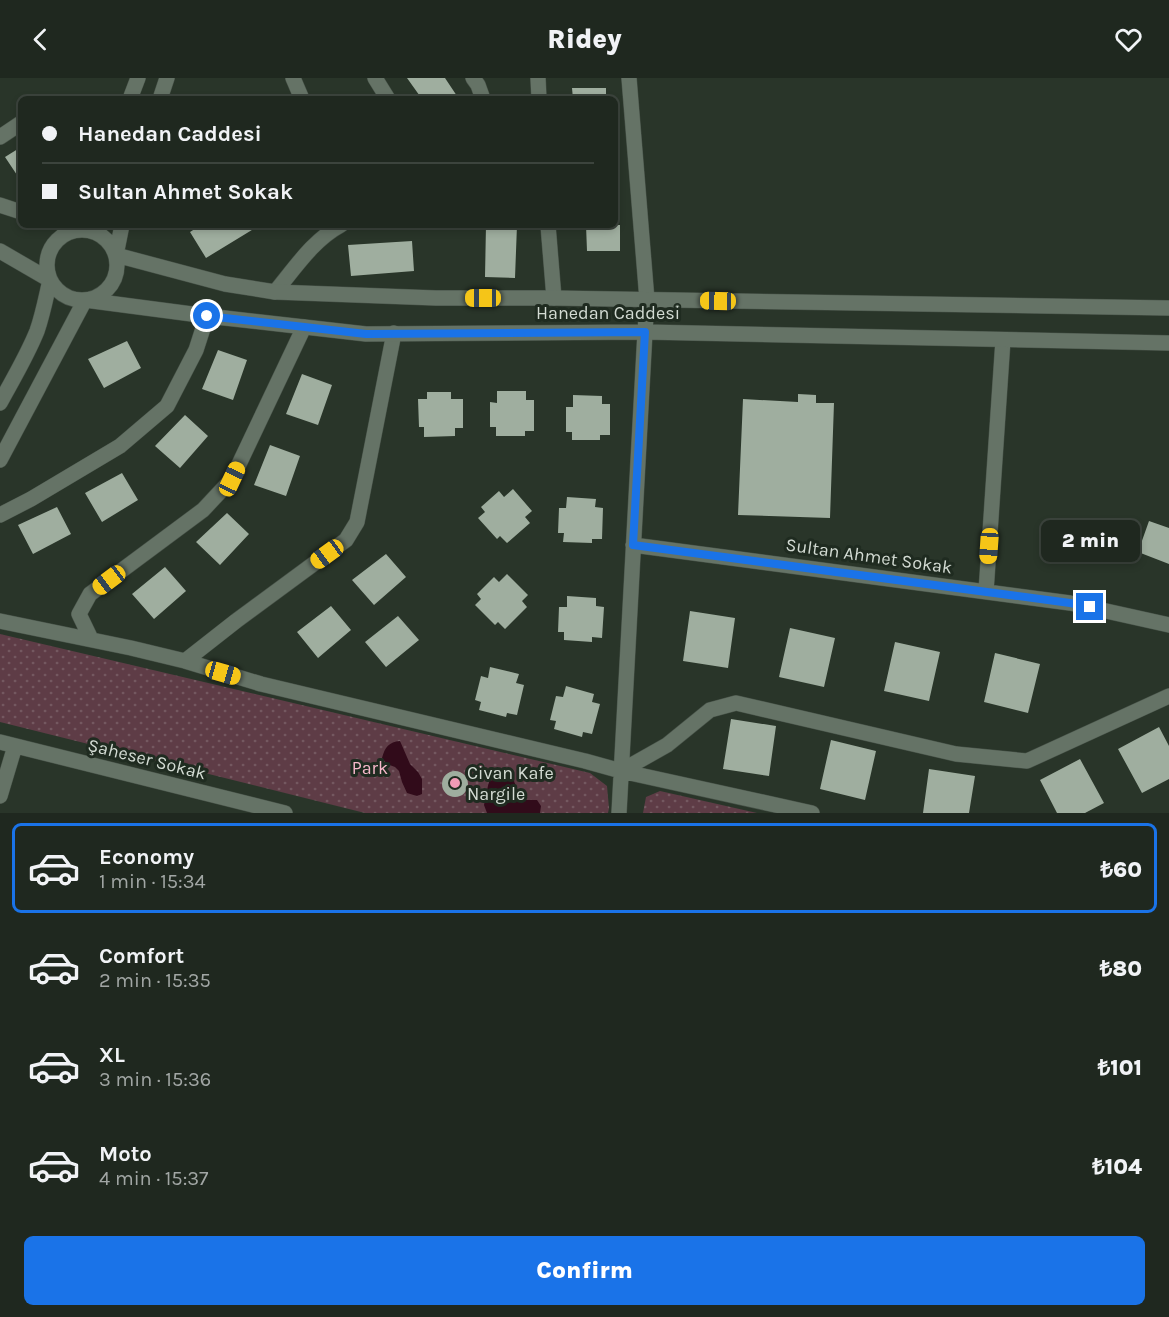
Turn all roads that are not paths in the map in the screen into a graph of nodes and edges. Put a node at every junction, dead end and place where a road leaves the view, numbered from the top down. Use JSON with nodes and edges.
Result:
{"nodes":[{"id":1,"x":138,"y":78,"type":"edge"},
{"id":2,"x":166,"y":78,"type":"edge"},
{"id":3,"x":293,"y":78,"type":"edge"},
{"id":4,"x":375,"y":78,"type":"edge"},
{"id":5,"x":473,"y":78,"type":"edge"},
{"id":6,"x":538,"y":78,"type":"edge"},
{"id":7,"x":630,"y":78,"type":"edge"},
{"id":8,"x":131,"y":96,"type":"edge"},
{"id":9,"x":161,"y":96,"type":"edge"},
{"id":10,"x":301,"y":96,"type":"edge"},
{"id":11,"x":386,"y":96,"type":"edge"},
{"id":12,"x":482,"y":96,"type":"edge"},
{"id":13,"x":539,"y":96,"type":"edge"},
{"id":14,"x":18,"y":125,"type":"edge"},
{"id":15,"x":0,"y":137,"type":"edge"},
{"id":16,"x":0,"y":206,"type":"edge"},
{"id":17,"x":18,"y":211,"type":"edge"},
{"id":18,"x":76,"y":228,"type":"edge"},
{"id":19,"x":121,"y":228,"type":"edge"},
{"id":20,"x":335,"y":228,"type":"edge"},
{"id":21,"x":548,"y":228,"type":"edge"},
{"id":22,"x":0,"y":251,"type":"edge"},
{"id":23,"x":116,"y":255,"type":"junction"},
{"id":24,"x":50,"y":280,"type":"junction"},
{"id":25,"x":276,"y":292,"type":"junction"},
{"id":26,"x":554,"y":298,"type":"junction"},
{"id":27,"x":85,"y":300,"type":"junction"},
{"id":28,"x":647,"y":300,"type":"junction"},
{"id":29,"x":1169,"y":308,"type":"edge"},
{"id":30,"x":207,"y":316,"type":"junction"},
{"id":31,"x":304,"y":327,"type":"junction"},
{"id":32,"x":645,"y":332,"type":"junction"},
{"id":33,"x":394,"y":333,"type":"junction"},
{"id":34,"x":1003,"y":340,"type":"junction"},
{"id":35,"x":1169,"y":343,"type":"edge"},
{"id":36,"x":0,"y":403,"type":"edge"},
{"id":37,"x":0,"y":460,"type":"edge"},
{"id":38,"x":0,"y":515,"type":"edge"},
{"id":39,"x":633,"y":545,"type":"junction"},
{"id":40,"x":986,"y":592,"type":"junction"},
{"id":41,"x":0,"y":621,"type":"edge"},
{"id":42,"x":1169,"y":624,"type":"edge"},
{"id":43,"x":91,"y":639,"type":"junction"},
{"id":44,"x":185,"y":661,"type":"junction"},
{"id":45,"x":1169,"y":696,"type":"edge"},
{"id":46,"x":0,"y":742,"type":"edge"},
{"id":47,"x":15,"y":746,"type":"junction"},
{"id":48,"x":621,"y":771,"type":"junction"},
{"id":49,"x":0,"y":796,"type":"edge"},
{"id":50,"x":285,"y":813,"type":"edge"},
{"id":51,"x":619,"y":813,"type":"edge"},
{"id":52,"x":812,"y":813,"type":"edge"}],
"edges":[{"from":1,"to":8,"type":"street"},
{"from":2,"to":9,"type":"street"},
{"from":3,"to":10,"type":"street"},
{"from":4,"to":11,"type":"street"},
{"from":5,"to":12,"type":"street"},
{"from":6,"to":13,"type":"street"},
{"from":7,"to":28,"type":"street"},
{"from":14,"to":15,"type":"street"},
{"from":16,"to":17,"type":"street"},
{"from":18,"to":23,"type":"street"},
{"from":18,"to":24,"type":"street"},
{"from":19,"to":23,"type":"street"},
{"from":20,"to":25,"type":"street"},
{"from":21,"to":26,"type":"street"},
{"from":22,"to":24,"type":"street"},
{"from":23,"to":25,"type":"street","name":"Hanedan Caddesi"},
{"from":23,"to":27,"type":"street"},
{"from":24,"to":27,"type":"street"},
{"from":24,"to":36,"type":"street"},
{"from":25,"to":26,"type":"street","name":"Hanedan Caddesi"},
{"from":26,"to":28,"type":"street","name":"Hanedan Caddesi"},
{"from":27,"to":30,"type":"street","name":"Hanedan Caddesi"},
{"from":27,"to":37,"type":"street"},
{"from":28,"to":29,"type":"street","name":"Hanedan Caddesi"},
{"from":28,"to":32,"type":"street"},
{"from":30,"to":31,"type":"street","name":"Hanedan Caddesi"},
{"from":30,"to":38,"type":"street"},
{"from":31,"to":33,"type":"street","name":"Hanedan Caddesi"},
{"from":31,"to":43,"type":"street"},
{"from":32,"to":33,"type":"street","name":"Hanedan Caddesi"},
{"from":32,"to":34,"type":"street","name":"Hanedan Caddesi"},
{"from":32,"to":39,"type":"street"},
{"from":33,"to":44,"type":"street"},
{"from":34,"to":35,"type":"street","name":"Hanedan Caddesi"},
{"from":34,"to":40,"type":"street"},
{"from":39,"to":40,"type":"street","name":"Sultan Ahmet Sokak"},
{"from":39,"to":48,"type":"street"},
{"from":40,"to":42,"type":"street","name":"Sultan Ahmet Sokak"},
{"from":41,"to":43,"type":"street"},
{"from":43,"to":44,"type":"street"},
{"from":44,"to":48,"type":"street"},
{"from":45,"to":48,"type":"street"},
{"from":46,"to":47,"type":"street","name":"Şaheser Sokak"},
{"from":47,"to":49,"type":"street"},
{"from":47,"to":50,"type":"street","name":"Şaheser Sokak"},
{"from":48,"to":51,"type":"street"},
{"from":48,"to":52,"type":"street"}]}
